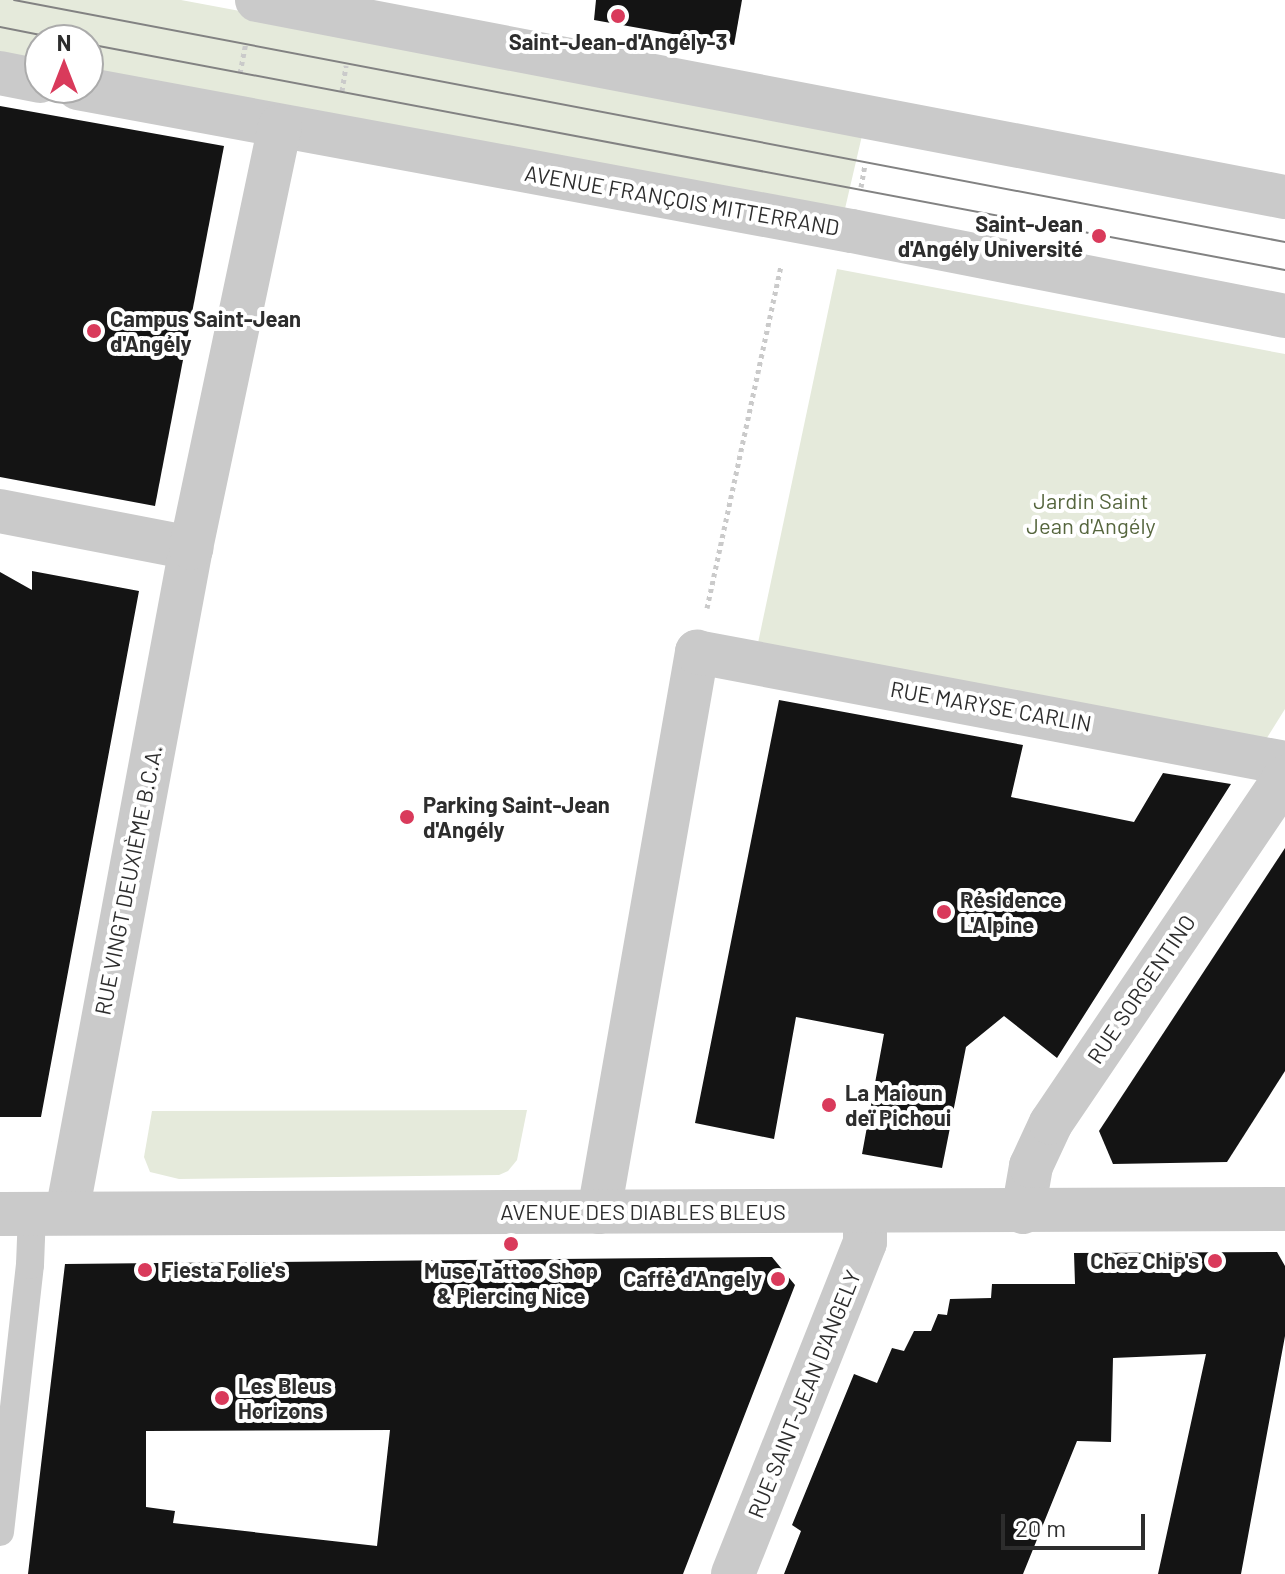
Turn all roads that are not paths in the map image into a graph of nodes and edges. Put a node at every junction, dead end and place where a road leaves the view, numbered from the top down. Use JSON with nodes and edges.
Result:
{"nodes":[{"id":1,"x":302,"y":4,"type":"edge"},
{"id":2,"x":253,"y":15,"type":"edge"},
{"id":3,"x":0,"y":73,"type":"edge"},
{"id":4,"x":24,"y":78,"type":"edge"},
{"id":5,"x":104,"y":93,"type":"edge"},
{"id":6,"x":280,"y":126,"type":"junction"},
{"id":7,"x":1285,"y":197,"type":"edge"},
{"id":8,"x":1285,"y":316,"type":"edge"},
{"id":9,"x":0,"y":511,"type":"edge"},
{"id":10,"x":191,"y":548,"type":"junction"},
{"id":11,"x":1285,"y":763,"type":"edge"},
{"id":12,"x":1285,"y":778,"type":"edge"},
{"id":13,"x":1285,"y":1209,"type":"edge"},
{"id":14,"x":599,"y":1212,"type":"junction"},
{"id":15,"x":865,"y":1212,"type":"junction"},
{"id":16,"x":1023,"y":1212,"type":"junction"},
{"id":17,"x":33,"y":1213,"type":"edge"},
{"id":18,"x":0,"y":1532,"type":"edge"},
{"id":19,"x":733,"y":1574,"type":"edge"}],
"edges":[{"from":1,"to":2,"type":"street"},
{"from":1,"to":7,"type":"street"},
{"from":3,"to":4,"type":"street"},
{"from":5,"to":6,"type":"street","name":"AVENUE FRANÇOIS MITTERRAND"},
{"from":6,"to":8,"type":"street","name":"AVENUE FRANÇOIS MITTERRAND"},
{"from":6,"to":10,"type":"street","name":"RUE VINGT DEUXIÈME B.C.A."},
{"from":9,"to":10,"type":"street"},
{"from":10,"to":17,"type":"street","name":"RUE VINGT DEUXIÈME B.C.A."},
{"from":11,"to":14,"type":"street","name":"RUE MARYSE CARLIN"},
{"from":12,"to":16,"type":"street","name":"RUE SORGENTINO"},
{"from":13,"to":16,"type":"street","name":"AVENUE DES DIABLES BLEUS"},
{"from":14,"to":15,"type":"street","name":"AVENUE DES DIABLES BLEUS"},
{"from":14,"to":17,"type":"street","name":"AVENUE DES DIABLES BLEUS"},
{"from":15,"to":16,"type":"street","name":"AVENUE DES DIABLES BLEUS"},
{"from":15,"to":19,"type":"street","name":"RUE SAINT-JEAN D'ANGELY"},
{"from":17,"to":18,"type":"lane"}]}
